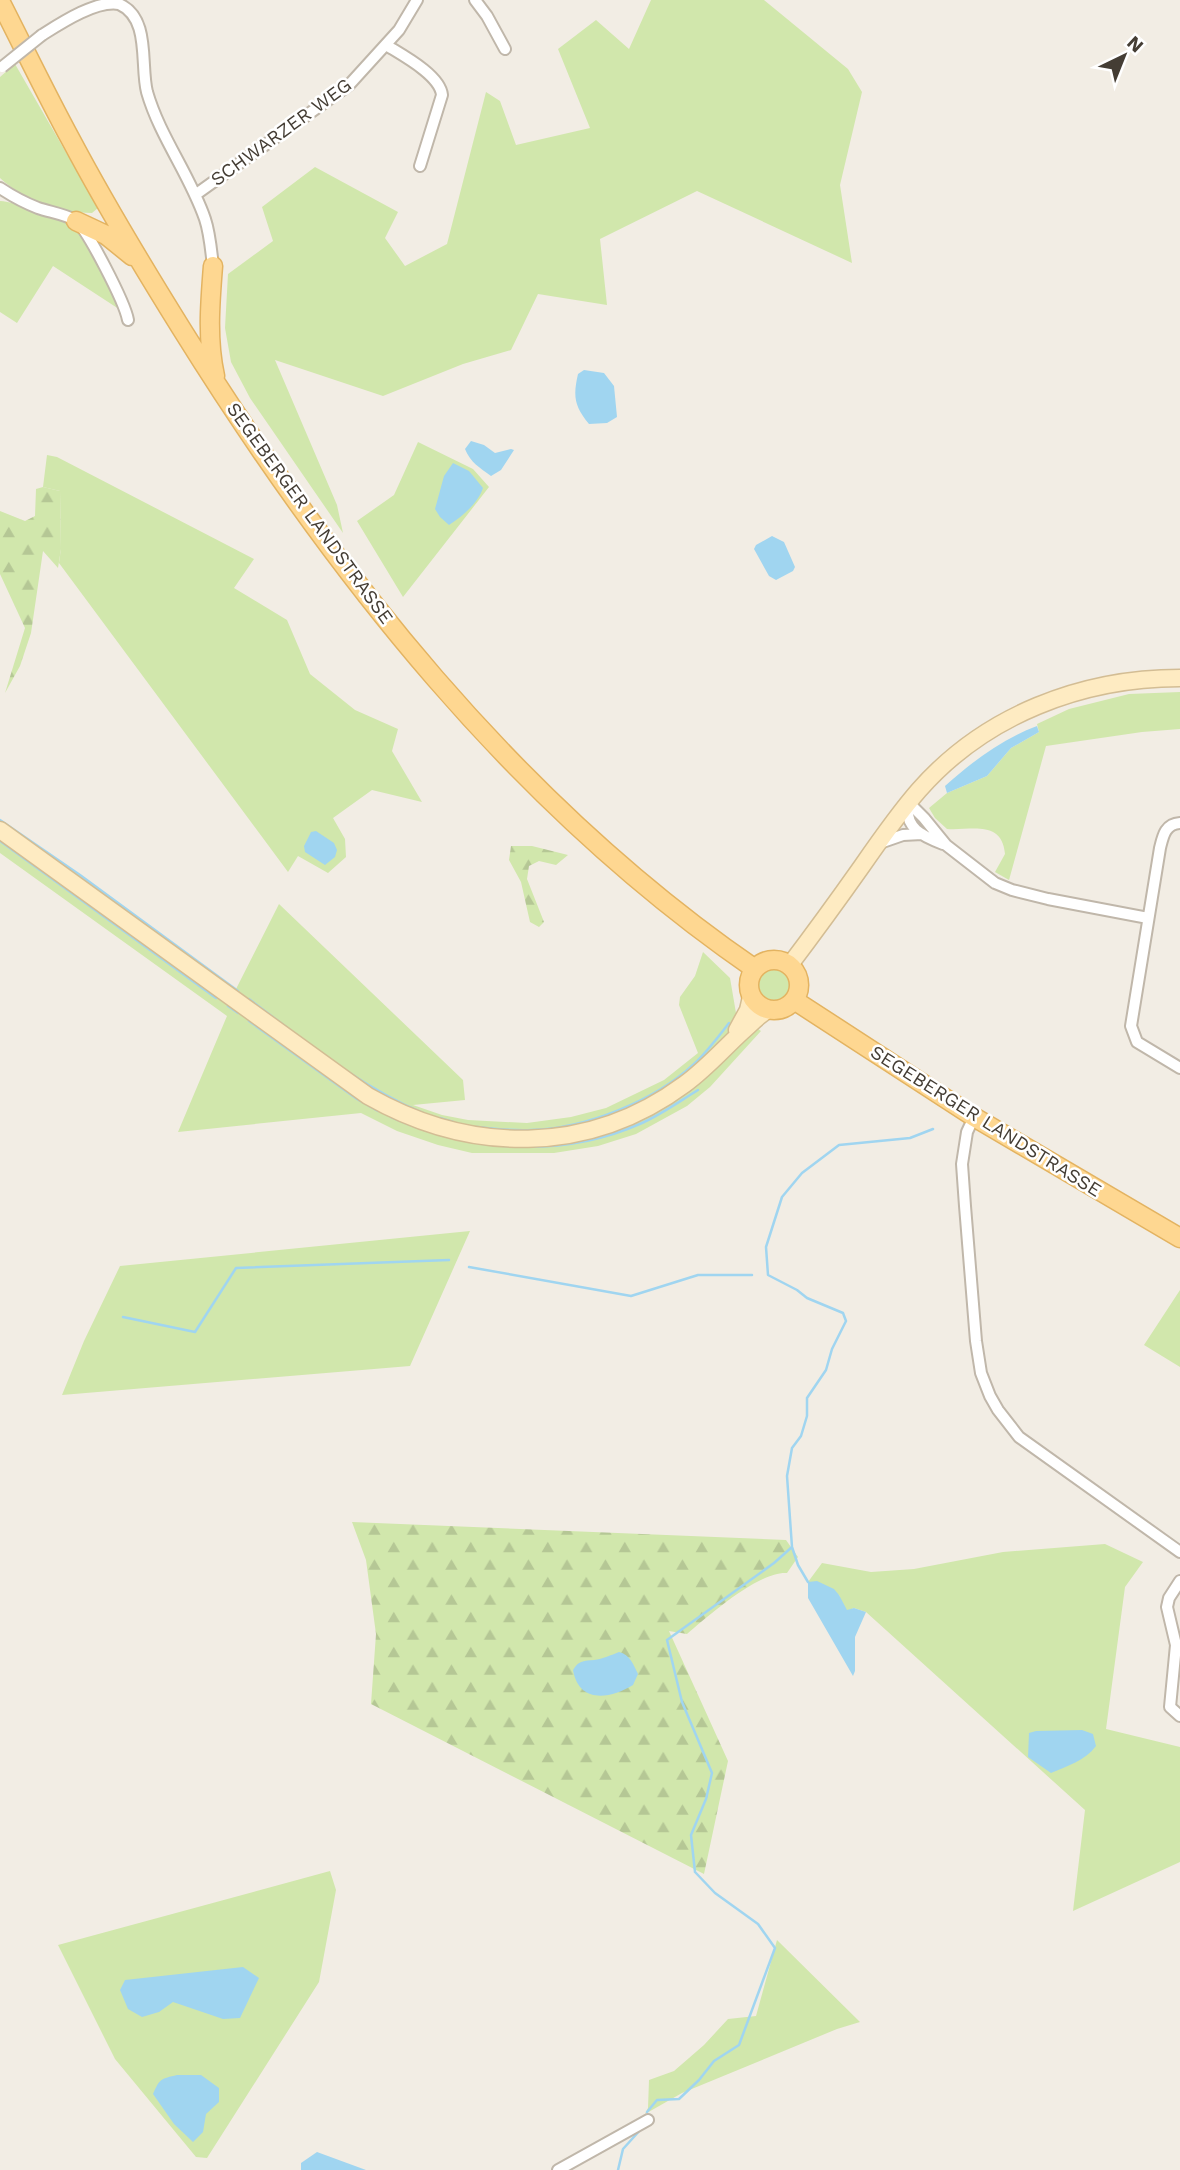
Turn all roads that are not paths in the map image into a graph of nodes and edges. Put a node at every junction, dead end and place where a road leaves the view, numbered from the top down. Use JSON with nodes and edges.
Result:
{"nodes":[{"id":1,"x":417,"y":0,"type":"edge"},
{"id":2,"x":475,"y":0,"type":"edge"},
{"id":3,"x":0,"y":1,"type":"edge"},
{"id":4,"x":114,"y":1,"type":"edge"},
{"id":5,"x":126,"y":4,"type":"edge"},
{"id":6,"x":386,"y":45,"type":"junction"},
{"id":7,"x":505,"y":49,"type":"dead end"},
{"id":8,"x":1,"y":68,"type":"edge"},
{"id":9,"x":420,"y":166,"type":"dead end"},
{"id":10,"x":0,"y":188,"type":"edge"},
{"id":11,"x":195,"y":195,"type":"junction"},
{"id":12,"x":76,"y":221,"type":"junction"},
{"id":13,"x":142,"y":264,"type":"junction"},
{"id":14,"x":213,"y":266,"type":"joint"},
{"id":15,"x":128,"y":320,"type":"dead end"},
{"id":16,"x":218,"y":387,"type":"junction"},
{"id":17,"x":1180,"y":678,"type":"edge"},
{"id":18,"x":908,"y":802,"type":"junction"},
{"id":19,"x":1180,"y":823,"type":"edge"},
{"id":20,"x":0,"y":831,"type":"edge"},
{"id":21,"x":923,"y":834,"type":"junction"},
{"id":22,"x":877,"y":844,"type":"junction"},
{"id":23,"x":946,"y":845,"type":"junction"},
{"id":24,"x":1148,"y":918,"type":"junction"},
{"id":25,"x":789,"y":965,"type":"junction"},
{"id":26,"x":755,"y":969,"type":"junction"},
{"id":27,"x":751,"y":997,"type":"junction"},
{"id":28,"x":794,"y":1000,"type":"junction"},
{"id":29,"x":768,"y":1010,"type":"junction"},
{"id":30,"x":729,"y":1044,"type":"junction"},
{"id":31,"x":1180,"y":1068,"type":"edge"},
{"id":32,"x":974,"y":1117,"type":"junction"},
{"id":33,"x":1180,"y":1238,"type":"edge"},
{"id":34,"x":1180,"y":1552,"type":"edge"},
{"id":35,"x":1180,"y":1581,"type":"edge"},
{"id":36,"x":1180,"y":1716,"type":"edge"},
{"id":37,"x":648,"y":2120,"type":"dead end"},
{"id":38,"x":558,"y":2170,"type":"edge"}],
"edges":[{"from":1,"to":6,"type":"street","name":"SCHWARZER WEG"},
{"from":2,"to":7,"type":"street"},
{"from":3,"to":13,"type":"main road","name":"SEGEBERGER LANDSTRASSE"},
{"from":4,"to":5,"type":"street"},
{"from":4,"to":8,"type":"street","bridge":true},
{"from":5,"to":11,"type":"street"},
{"from":6,"to":9,"type":"street"},
{"from":6,"to":11,"type":"street","name":"SCHWARZER WEG"},
{"from":10,"to":12,"type":"street"},
{"from":11,"to":14,"type":"street"},
{"from":12,"to":13,"type":"main road"},
{"from":12,"to":15,"type":"street"},
{"from":13,"to":16,"type":"main road","name":"SEGEBERGER LANDSTRASSE"},
{"from":14,"to":16,"type":"main road"},
{"from":16,"to":26,"type":"main road","name":"SEGEBERGER LANDSTRASSE"},
{"from":17,"to":18,"type":"main road"},
{"from":18,"to":21,"type":"street"},
{"from":18,"to":22,"type":"main road"},
{"from":18,"to":23,"type":"street"},
{"from":19,"to":24,"type":"street"},
{"from":20,"to":30,"type":"main road"},
{"from":21,"to":22,"type":"street"},
{"from":21,"to":23,"type":"street"},
{"from":22,"to":25,"type":"main road"},
{"from":23,"to":24,"type":"street"},
{"from":24,"to":31,"type":"street"},
{"from":25,"to":26,"type":"main road"},
{"from":25,"to":28,"type":"main road"},
{"from":26,"to":27,"type":"main road"},
{"from":27,"to":29,"type":"main road"},
{"from":27,"to":30,"type":"main road"},
{"from":28,"to":29,"type":"main road"},
{"from":28,"to":32,"type":"main road","name":"SEGEBERGER LANDSTRASSE"},
{"from":29,"to":30,"type":"main road"},
{"from":32,"to":33,"type":"main road","name":"SEGEBERGER LANDSTRASSE"},
{"from":32,"to":34,"type":"street"},
{"from":35,"to":36,"type":"street"},
{"from":37,"to":38,"type":"street"}]}
